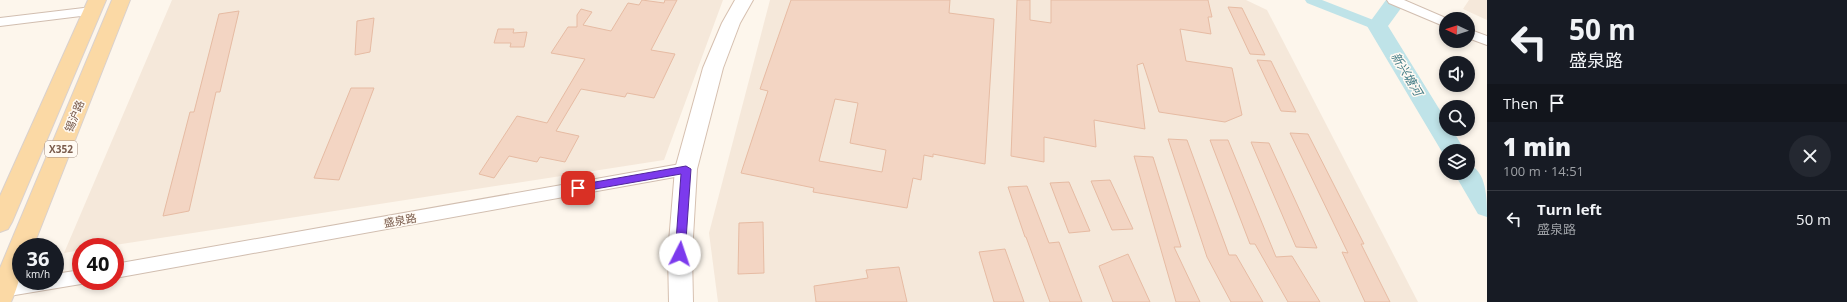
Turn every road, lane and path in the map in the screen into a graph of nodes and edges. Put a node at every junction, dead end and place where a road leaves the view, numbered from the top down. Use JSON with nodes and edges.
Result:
{"nodes":[{"id":1,"x":121,"y":0,"type":"edge"},
{"id":2,"x":744,"y":0,"type":"edge"},
{"id":3,"x":1393,"y":0,"type":"edge"},
{"id":4,"x":94,"y":5,"type":"edge"},
{"id":5,"x":1439,"y":20,"type":"edge"},
{"id":6,"x":0,"y":22,"type":"edge"},
{"id":7,"x":1475,"y":36,"type":"edge"},
{"id":8,"x":1487,"y":41,"type":"edge"},
{"id":9,"x":686,"y":169,"type":"junction"},
{"id":10,"x":0,"y":222,"type":"edge"},
{"id":11,"x":124,"y":269,"type":"edge"},
{"id":12,"x":72,"y":279,"type":"edge"},
{"id":13,"x":2,"y":294,"type":"edge"},
{"id":14,"x":682,"y":302,"type":"edge"}],
"edges":[{"from":1,"to":13,"type":"main road","name":"锡沪路","number":"X352"},
{"from":2,"to":9,"type":"street"},
{"from":3,"to":5,"type":"street"},
{"from":4,"to":6,"type":"street"},
{"from":4,"to":10,"type":"main road","number":"X352"},
{"from":7,"to":8,"type":"street"},
{"from":9,"to":11,"type":"street","name":"盛泉路"},
{"from":9,"to":14,"type":"street"},
{"from":12,"to":13,"type":"street"}]}
